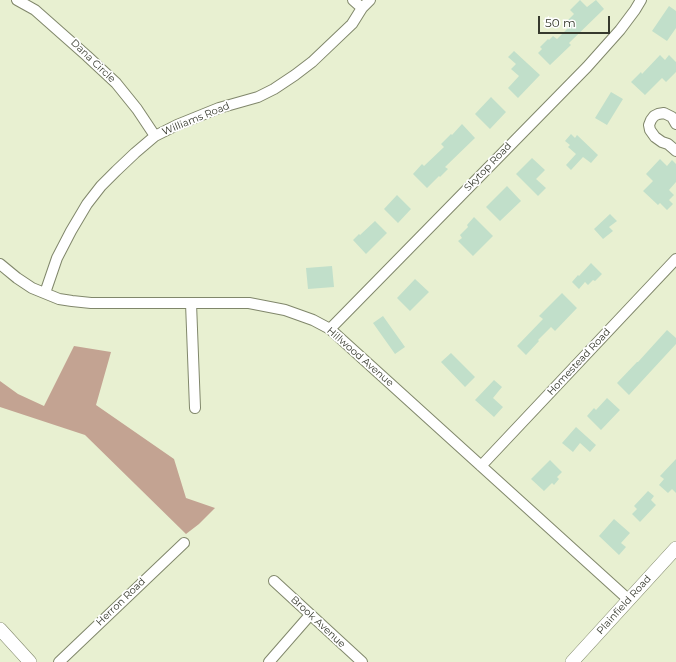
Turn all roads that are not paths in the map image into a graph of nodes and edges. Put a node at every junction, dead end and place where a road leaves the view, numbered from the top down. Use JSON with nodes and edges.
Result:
{"nodes":[{"id":1,"x":18,"y":0,"type":"edge"},
{"id":2,"x":353,"y":0,"type":"edge"},
{"id":3,"x":370,"y":0,"type":"edge"},
{"id":4,"x":641,"y":0,"type":"edge"},
{"id":5,"x":362,"y":8,"type":"junction"},
{"id":6,"x":676,"y":124,"type":"edge"},
{"id":7,"x":155,"y":136,"type":"junction"},
{"id":8,"x":676,"y":151,"type":"edge"},
{"id":9,"x":676,"y":258,"type":"edge"},
{"id":10,"x":0,"y":264,"type":"edge"},
{"id":11,"x":45,"y":294,"type":"junction"},
{"id":12,"x":191,"y":303,"type":"junction"},
{"id":13,"x":330,"y":329,"type":"junction"},
{"id":14,"x":195,"y":408,"type":"dead end"},
{"id":15,"x":481,"y":466,"type":"junction"},
{"id":16,"x":184,"y":543,"type":"dead end"},
{"id":17,"x":676,"y":548,"type":"edge"},
{"id":18,"x":274,"y":581,"type":"dead end"},
{"id":19,"x":629,"y":600,"type":"junction"},
{"id":20,"x":310,"y":615,"type":"junction"},
{"id":21,"x":0,"y":629,"type":"edge"},
{"id":22,"x":30,"y":662,"type":"edge"},
{"id":23,"x":59,"y":662,"type":"edge"},
{"id":24,"x":269,"y":662,"type":"edge"},
{"id":25,"x":362,"y":662,"type":"edge"},
{"id":26,"x":572,"y":662,"type":"edge"}],
"edges":[{"from":1,"to":7,"type":"street","name":"Dana Circle"},
{"from":2,"to":5,"type":"street"},
{"from":3,"to":5,"type":"street","name":"Williams Road"},
{"from":4,"to":13,"type":"street","name":"Skytop Road"},
{"from":5,"to":7,"type":"street","name":"Williams Road"},
{"from":6,"to":8,"type":"street"},
{"from":7,"to":11,"type":"street","name":"Williams Road"},
{"from":9,"to":15,"type":"street","name":"Homestead Road"},
{"from":10,"to":11,"type":"street","name":"Hillwood Avenue"},
{"from":11,"to":12,"type":"street","name":"Hillwood Avenue"},
{"from":12,"to":13,"type":"street","name":"Hillwood Avenue"},
{"from":12,"to":14,"type":"street"},
{"from":13,"to":15,"type":"street","name":"Hillwood Avenue"},
{"from":15,"to":19,"type":"street","name":"Hillwood Avenue"},
{"from":16,"to":23,"type":"street","name":"Herron Road"},
{"from":17,"to":19,"type":"street","name":"Plainfield Road"},
{"from":18,"to":20,"type":"street","name":"Brook Avenue"},
{"from":19,"to":26,"type":"street","name":"Plainfield Road"},
{"from":20,"to":24,"type":"street"},
{"from":20,"to":25,"type":"street","name":"Brook Avenue"},
{"from":21,"to":22,"type":"street"}]}
